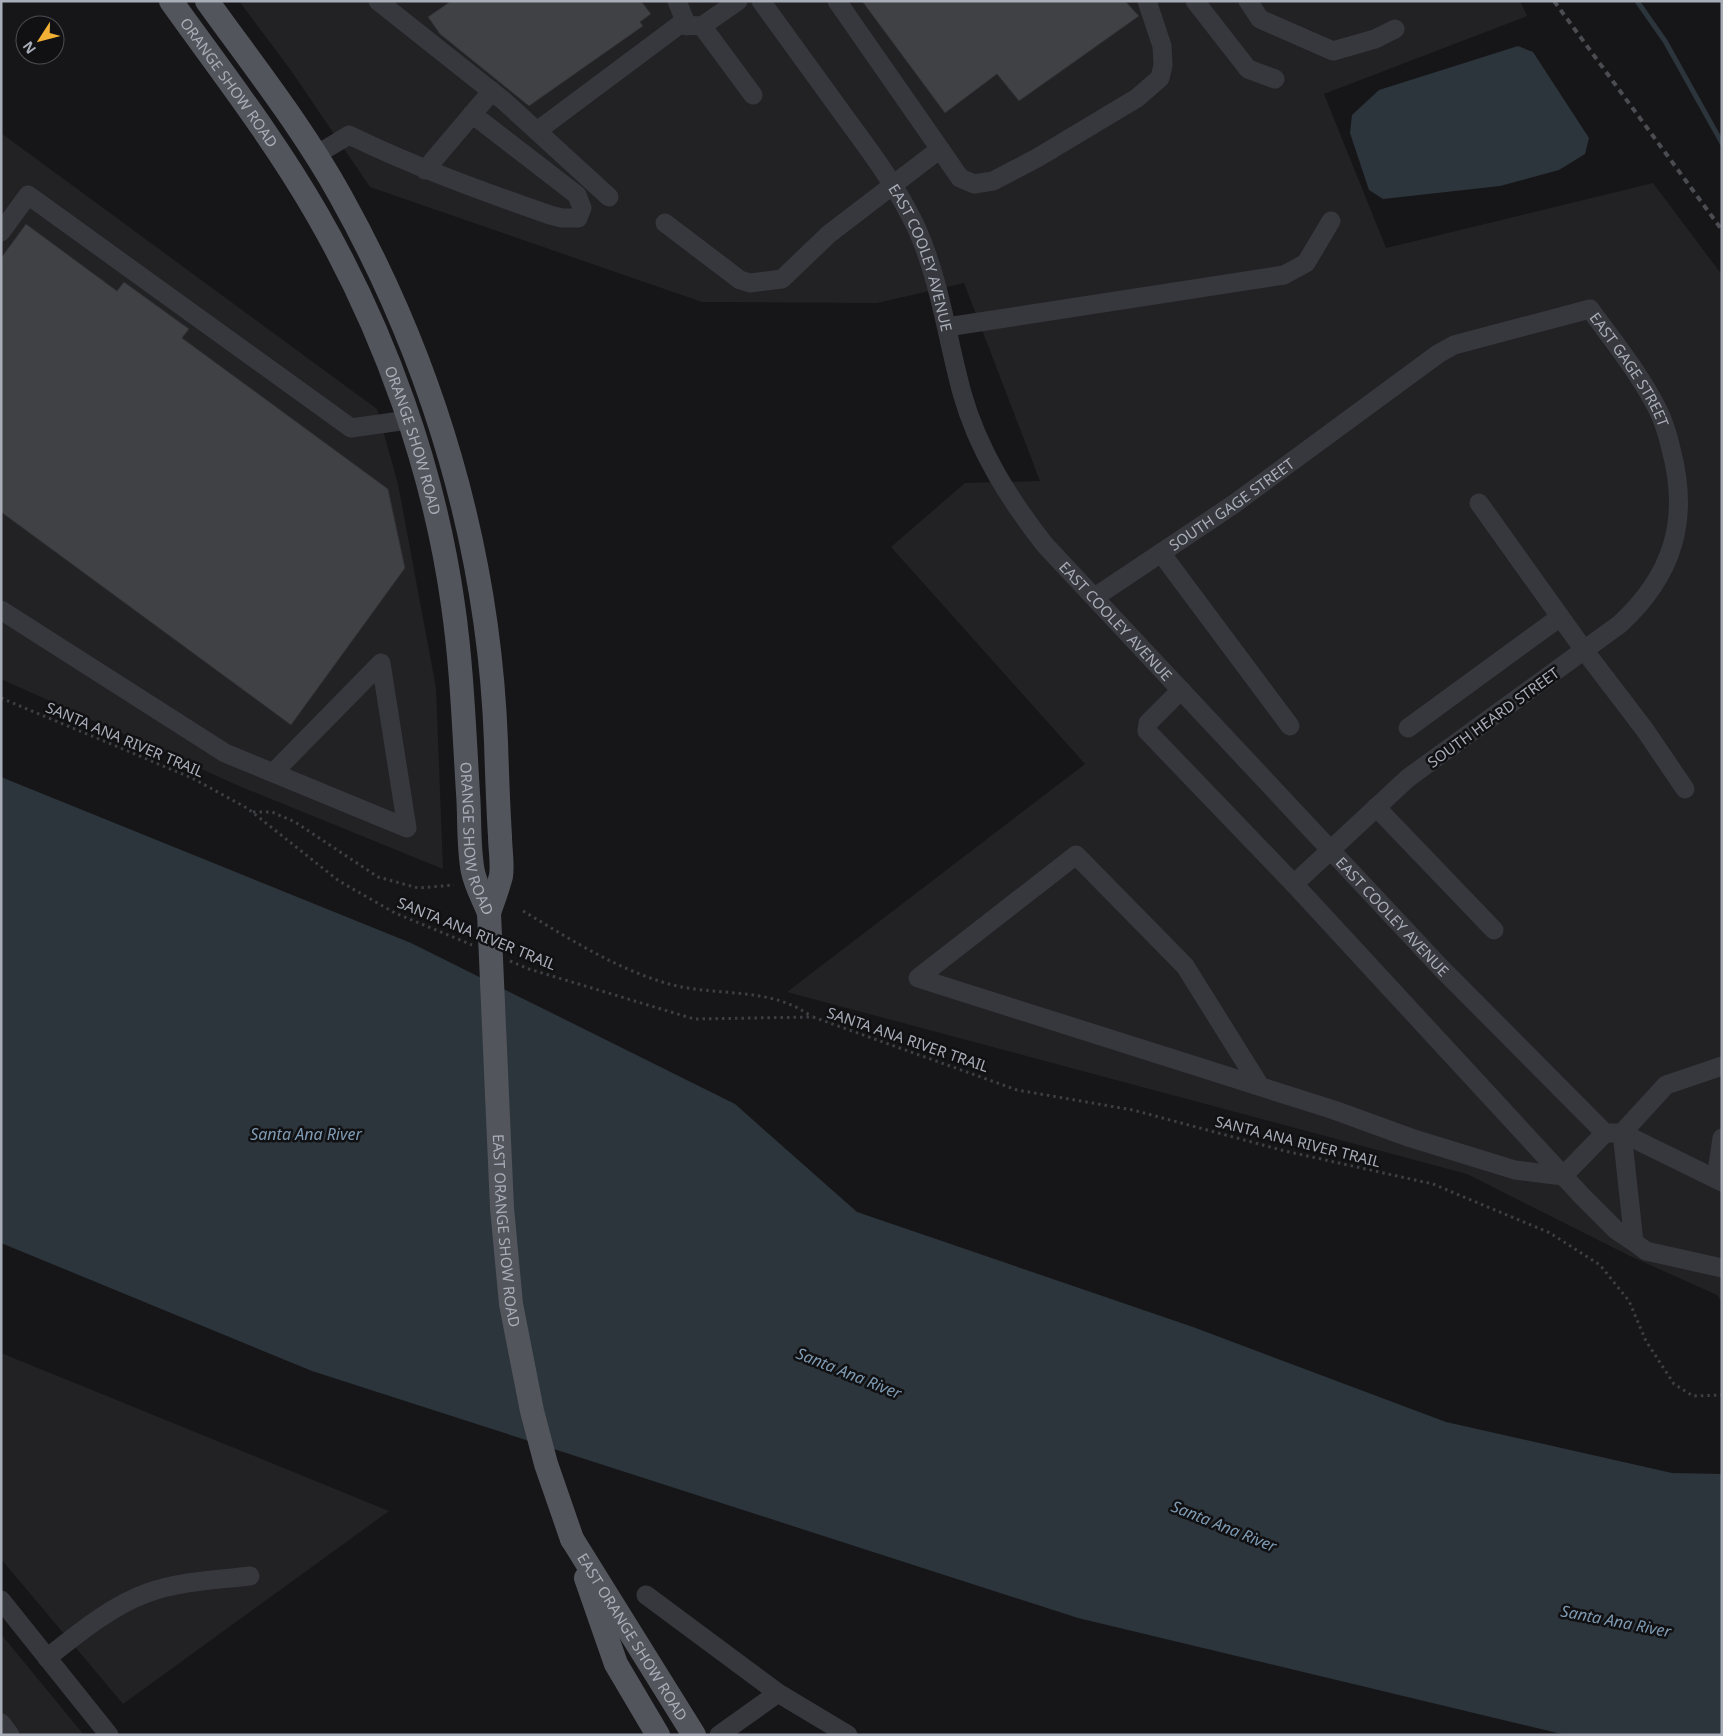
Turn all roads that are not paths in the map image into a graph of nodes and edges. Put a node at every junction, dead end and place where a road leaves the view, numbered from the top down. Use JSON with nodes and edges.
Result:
{"nodes":[{"id":1,"x":171,"y":1,"type":"edge"},
{"id":2,"x":207,"y":1,"type":"edge"},
{"id":3,"x":378,"y":1,"type":"edge"},
{"id":4,"x":678,"y":1,"type":"edge"},
{"id":5,"x":738,"y":1,"type":"edge"},
{"id":6,"x":836,"y":1,"type":"edge"},
{"id":7,"x":1147,"y":1,"type":"edge"},
{"id":8,"x":1195,"y":1,"type":"edge"},
{"id":9,"x":1248,"y":1,"type":"edge"},
{"id":10,"x":767,"y":3,"type":"edge"},
{"id":11,"x":695,"y":26,"type":"junction"},
{"id":12,"x":1395,"y":29,"type":"dead end"},
{"id":13,"x":1276,"y":79,"type":"dead end"},
{"id":14,"x":492,"y":91,"type":"junction"},
{"id":15,"x":753,"y":96,"type":"dead end"},
{"id":16,"x":472,"y":114,"type":"junction"},
{"id":17,"x":537,"y":131,"type":"junction"},
{"id":18,"x":940,"y":149,"type":"junction"},
{"id":19,"x":316,"y":155,"type":"junction"},
{"id":20,"x":425,"y":170,"type":"junction"},
{"id":21,"x":893,"y":186,"type":"junction"},
{"id":22,"x":609,"y":198,"type":"dead end"},
{"id":23,"x":1331,"y":222,"type":"dead end"},
{"id":24,"x":665,"y":223,"type":"dead end"},
{"id":25,"x":1,"y":232,"type":"edge"},
{"id":26,"x":947,"y":327,"type":"junction"},
{"id":27,"x":1364,"y":408,"type":"joint"},
{"id":28,"x":408,"y":420,"type":"junction"},
{"id":29,"x":1478,"y":503,"type":"dead end"},
{"id":30,"x":1160,"y":554,"type":"junction"},
{"id":31,"x":1655,"y":586,"type":"joint"},
{"id":32,"x":1095,"y":597,"type":"junction"},
{"id":33,"x":1,"y":610,"type":"edge"},
{"id":34,"x":1560,"y":617,"type":"junction"},
{"id":35,"x":486,"y":628,"type":"junction"},
{"id":36,"x":456,"y":634,"type":"junction"},
{"id":37,"x":1584,"y":650,"type":"junction"},
{"id":38,"x":1181,"y":690,"type":"junction"},
{"id":39,"x":1290,"y":726,"type":"dead end"},
{"id":40,"x":1408,"y":728,"type":"dead end"},
{"id":41,"x":273,"y":773,"type":"junction"},
{"id":42,"x":1685,"y":789,"type":"dead end"},
{"id":43,"x":1376,"y":807,"type":"junction"},
{"id":44,"x":1332,"y":850,"type":"junction"},
{"id":45,"x":1294,"y":884,"type":"junction"},
{"id":46,"x":489,"y":914,"type":"junction"},
{"id":47,"x":1494,"y":930,"type":"dead end"},
{"id":48,"x":1722,"y":1066,"type":"edge"},
{"id":49,"x":1260,"y":1086,"type":"junction"},
{"id":50,"x":1614,"y":1133,"type":"junction"},
{"id":51,"x":1722,"y":1138,"type":"edge"},
{"id":52,"x":1563,"y":1176,"type":"junction"},
{"id":53,"x":1719,"y":1181,"type":"edge"},
{"id":54,"x":1634,"y":1242,"type":"junction"},
{"id":55,"x":1722,"y":1268,"type":"edge"},
{"id":56,"x":572,"y":1539,"type":"junction"},
{"id":57,"x":250,"y":1576,"type":"dead end"},
{"id":58,"x":646,"y":1595,"type":"dead end"},
{"id":59,"x":1,"y":1600,"type":"edge"},
{"id":60,"x":47,"y":1658,"type":"junction"},
{"id":61,"x":778,"y":1693,"type":"junction"},
{"id":62,"x":1,"y":1723,"type":"edge"},
{"id":63,"x":10,"y":1735,"type":"edge"},
{"id":64,"x":109,"y":1735,"type":"edge"},
{"id":65,"x":658,"y":1735,"type":"edge"},
{"id":66,"x":694,"y":1735,"type":"edge"},
{"id":67,"x":719,"y":1735,"type":"edge"},
{"id":68,"x":848,"y":1735,"type":"edge"}],
"edges":[{"from":1,"to":28,"type":"main road","name":"ORANGE SHOW ROAD"},
{"from":2,"to":19,"type":"main road","name":"ORANGE SHOW ROAD"},
{"from":3,"to":14,"type":"street"},
{"from":4,"to":11,"type":"street"},
{"from":5,"to":11,"type":"street"},
{"from":6,"to":18,"type":"street"},
{"from":7,"to":18,"type":"street"},
{"from":8,"to":13,"type":"street"},
{"from":9,"to":12,"type":"street"},
{"from":10,"to":21,"type":"street","name":"EAST COOLEY AVENUE"},
{"from":11,"to":15,"type":"street"},
{"from":11,"to":17,"type":"street"},
{"from":14,"to":16,"type":"street"},
{"from":14,"to":17,"type":"street"},
{"from":16,"to":20,"type":"street"},
{"from":16,"to":20,"type":"street"},
{"from":17,"to":22,"type":"street"},
{"from":18,"to":21,"type":"street"},
{"from":19,"to":20,"type":"street"},
{"from":19,"to":35,"type":"main road","name":"ORANGE SHOW ROAD"},
{"from":21,"to":24,"type":"street"},
{"from":21,"to":26,"type":"street","name":"EAST COOLEY AVENUE"},
{"from":23,"to":26,"type":"street"},
{"from":25,"to":28,"type":"street"},
{"from":26,"to":32,"type":"street","name":"EAST COOLEY AVENUE"},
{"from":27,"to":30,"type":"street","name":"SOUTH GAGE STREET"},
{"from":27,"to":31,"type":"street","name":"EAST GAGE STREET"},
{"from":28,"to":36,"type":"main road","name":"ORANGE SHOW ROAD"},
{"from":29,"to":34,"type":"street"},
{"from":30,"to":32,"type":"street","name":"SOUTH GAGE STREET"},
{"from":30,"to":39,"type":"street"},
{"from":31,"to":37,"type":"street","name":"SOUTH HEARD STREET"},
{"from":32,"to":38,"type":"street","name":"EAST COOLEY AVENUE"},
{"from":33,"to":41,"type":"street"},
{"from":34,"to":37,"type":"street"},
{"from":34,"to":40,"type":"street"},
{"from":35,"to":36,"type":"main road"},
{"from":35,"to":46,"type":"main road","name":"ORANGE SHOW ROAD"},
{"from":36,"to":46,"type":"main road","name":"ORANGE SHOW ROAD"},
{"from":37,"to":42,"type":"street"},
{"from":37,"to":43,"type":"street","name":"SOUTH HEARD STREET"},
{"from":38,"to":44,"type":"street","name":"EAST COOLEY AVENUE"},
{"from":38,"to":45,"type":"street"},
{"from":41,"to":41,"type":"street"},
{"from":43,"to":44,"type":"street","name":"SOUTH HEARD STREET"},
{"from":43,"to":47,"type":"street"},
{"from":44,"to":45,"type":"street","name":"SOUTH HEARD STREET"},
{"from":44,"to":50,"type":"street","name":"EAST COOLEY AVENUE"},
{"from":45,"to":52,"type":"street"},
{"from":46,"to":56,"type":"main road","name":"EAST ORANGE SHOW ROAD","bridge":true},
{"from":48,"to":50,"type":"street"},
{"from":49,"to":49,"type":"street"},
{"from":49,"to":52,"type":"street"},
{"from":50,"to":52,"type":"street"},
{"from":50,"to":53,"type":"street","name":"EAST COOLEY AVENUE"},
{"from":50,"to":54,"type":"street"},
{"from":51,"to":53,"type":"street"},
{"from":52,"to":54,"type":"street"},
{"from":54,"to":55,"type":"street"},
{"from":56,"to":65,"type":"main road","name":"EAST ORANGE SHOW ROAD"},
{"from":56,"to":66,"type":"main road","name":"EAST ORANGE SHOW ROAD"},
{"from":57,"to":60,"type":"street"},
{"from":58,"to":61,"type":"street"},
{"from":59,"to":60,"type":"street"},
{"from":60,"to":64,"type":"street"},
{"from":61,"to":67,"type":"street"},
{"from":61,"to":68,"type":"street"},
{"from":62,"to":63,"type":"street"}]}
